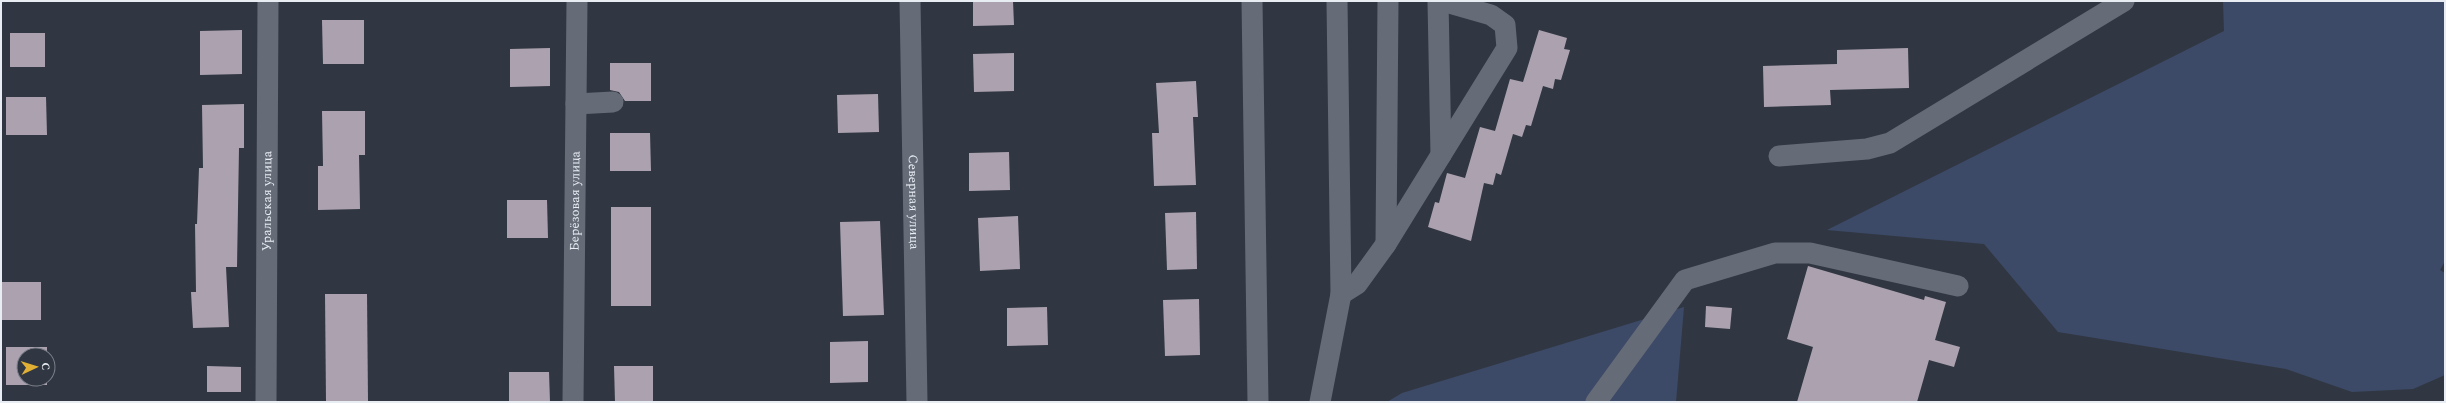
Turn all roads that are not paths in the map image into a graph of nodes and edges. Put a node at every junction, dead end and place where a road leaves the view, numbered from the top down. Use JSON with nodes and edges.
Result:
{"nodes":[{"id":1,"x":268,"y":1,"type":"edge"},
{"id":2,"x":577,"y":1,"type":"edge"},
{"id":3,"x":910,"y":1,"type":"edge"},
{"id":4,"x":1252,"y":1,"type":"edge"},
{"id":5,"x":1337,"y":1,"type":"edge"},
{"id":6,"x":1388,"y":1,"type":"edge"},
{"id":7,"x":1438,"y":1,"type":"edge"},
{"id":8,"x":1442,"y":1,"type":"edge"},
{"id":9,"x":2124,"y":1,"type":"edge"},
{"id":10,"x":613,"y":102,"type":"dead end"},
{"id":11,"x":576,"y":104,"type":"junction"},
{"id":12,"x":1441,"y":155,"type":"junction"},
{"id":13,"x":1779,"y":156,"type":"dead end"},
{"id":14,"x":1386,"y":244,"type":"junction"},
{"id":15,"x":1958,"y":286,"type":"dead end"},
{"id":16,"x":1341,"y":294,"type":"junction"},
{"id":17,"x":266,"y":402,"type":"edge"},
{"id":18,"x":573,"y":402,"type":"edge"},
{"id":19,"x":917,"y":402,"type":"edge"},
{"id":20,"x":1258,"y":402,"type":"edge"},
{"id":21,"x":1320,"y":402,"type":"edge"},
{"id":22,"x":1596,"y":402,"type":"edge"}],
"edges":[{"from":1,"to":17,"type":"street","name":"Уральская улица"},
{"from":2,"to":11,"type":"street","name":"Берёзовая улица"},
{"from":3,"to":19,"type":"street","name":"Северная улица"},
{"from":4,"to":20,"type":"street"},
{"from":5,"to":16,"type":"street"},
{"from":6,"to":14,"type":"street"},
{"from":7,"to":12,"type":"street"},
{"from":8,"to":12,"type":"street"},
{"from":9,"to":13,"type":"street"},
{"from":10,"to":11,"type":"street"},
{"from":11,"to":18,"type":"street","name":"Берёзовая улица"},
{"from":12,"to":14,"type":"street"},
{"from":14,"to":16,"type":"street"},
{"from":15,"to":22,"type":"street"},
{"from":16,"to":21,"type":"street"}]}
